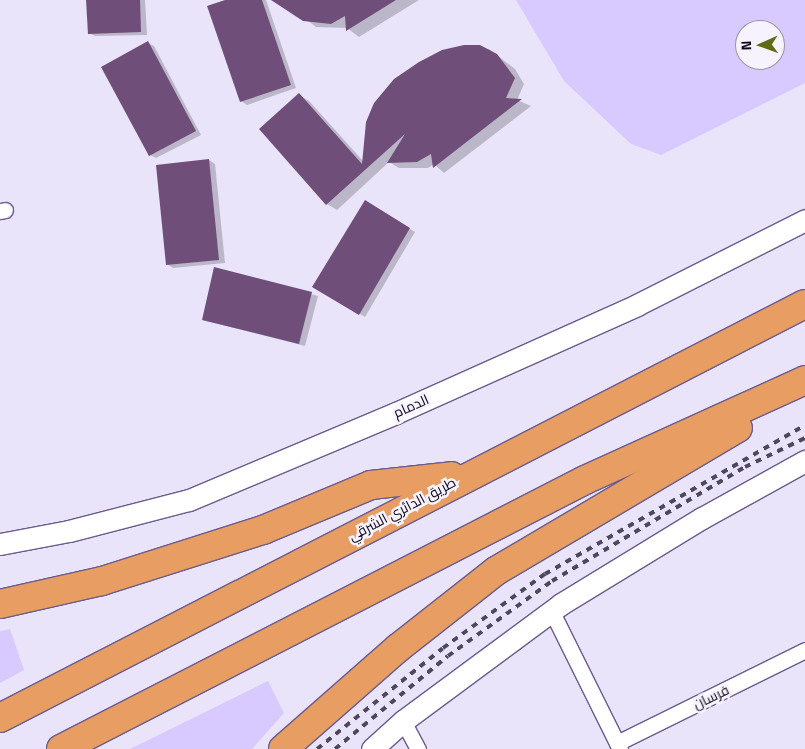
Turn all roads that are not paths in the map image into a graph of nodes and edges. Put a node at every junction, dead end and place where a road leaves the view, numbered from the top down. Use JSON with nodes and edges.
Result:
{"nodes":[{"id":1,"x":805,"y":220,"type":"edge"},
{"id":2,"x":805,"y":304,"type":"edge"},
{"id":3,"x":805,"y":380,"type":"edge"},
{"id":4,"x":805,"y":388,"type":"edge"},
{"id":5,"x":805,"y":461,"type":"edge"},
{"id":6,"x":469,"y":474,"type":"junction"},
{"id":7,"x":0,"y":544,"type":"edge"},
{"id":8,"x":0,"y":604,"type":"edge"},
{"id":9,"x":552,"y":612,"type":"junction"},
{"id":10,"x":805,"y":650,"type":"edge"},
{"id":11,"x":0,"y":718,"type":"edge"},
{"id":12,"x":403,"y":721,"type":"junction"},
{"id":13,"x":619,"y":746,"type":"edge"},
{"id":14,"x":61,"y":749,"type":"edge"},
{"id":15,"x":283,"y":749,"type":"edge"},
{"id":16,"x":372,"y":749,"type":"edge"},
{"id":17,"x":418,"y":749,"type":"edge"}],
"edges":[{"from":1,"to":7,"type":"street","name":"الدمام"},
{"from":2,"to":6,"type":"highway","name":"طريق الدائري الشرقي"},
{"from":3,"to":14,"type":"highway"},
{"from":4,"to":15,"type":"highway"},
{"from":5,"to":9,"type":"street"},
{"from":6,"to":8,"type":"highway"},
{"from":6,"to":11,"type":"highway","name":"طريق الدائري الشرقي"},
{"from":9,"to":12,"type":"street"},
{"from":9,"to":13,"type":"street"},
{"from":10,"to":13,"type":"street","name":"فرسان"},
{"from":12,"to":16,"type":"street"},
{"from":12,"to":17,"type":"street"}]}
